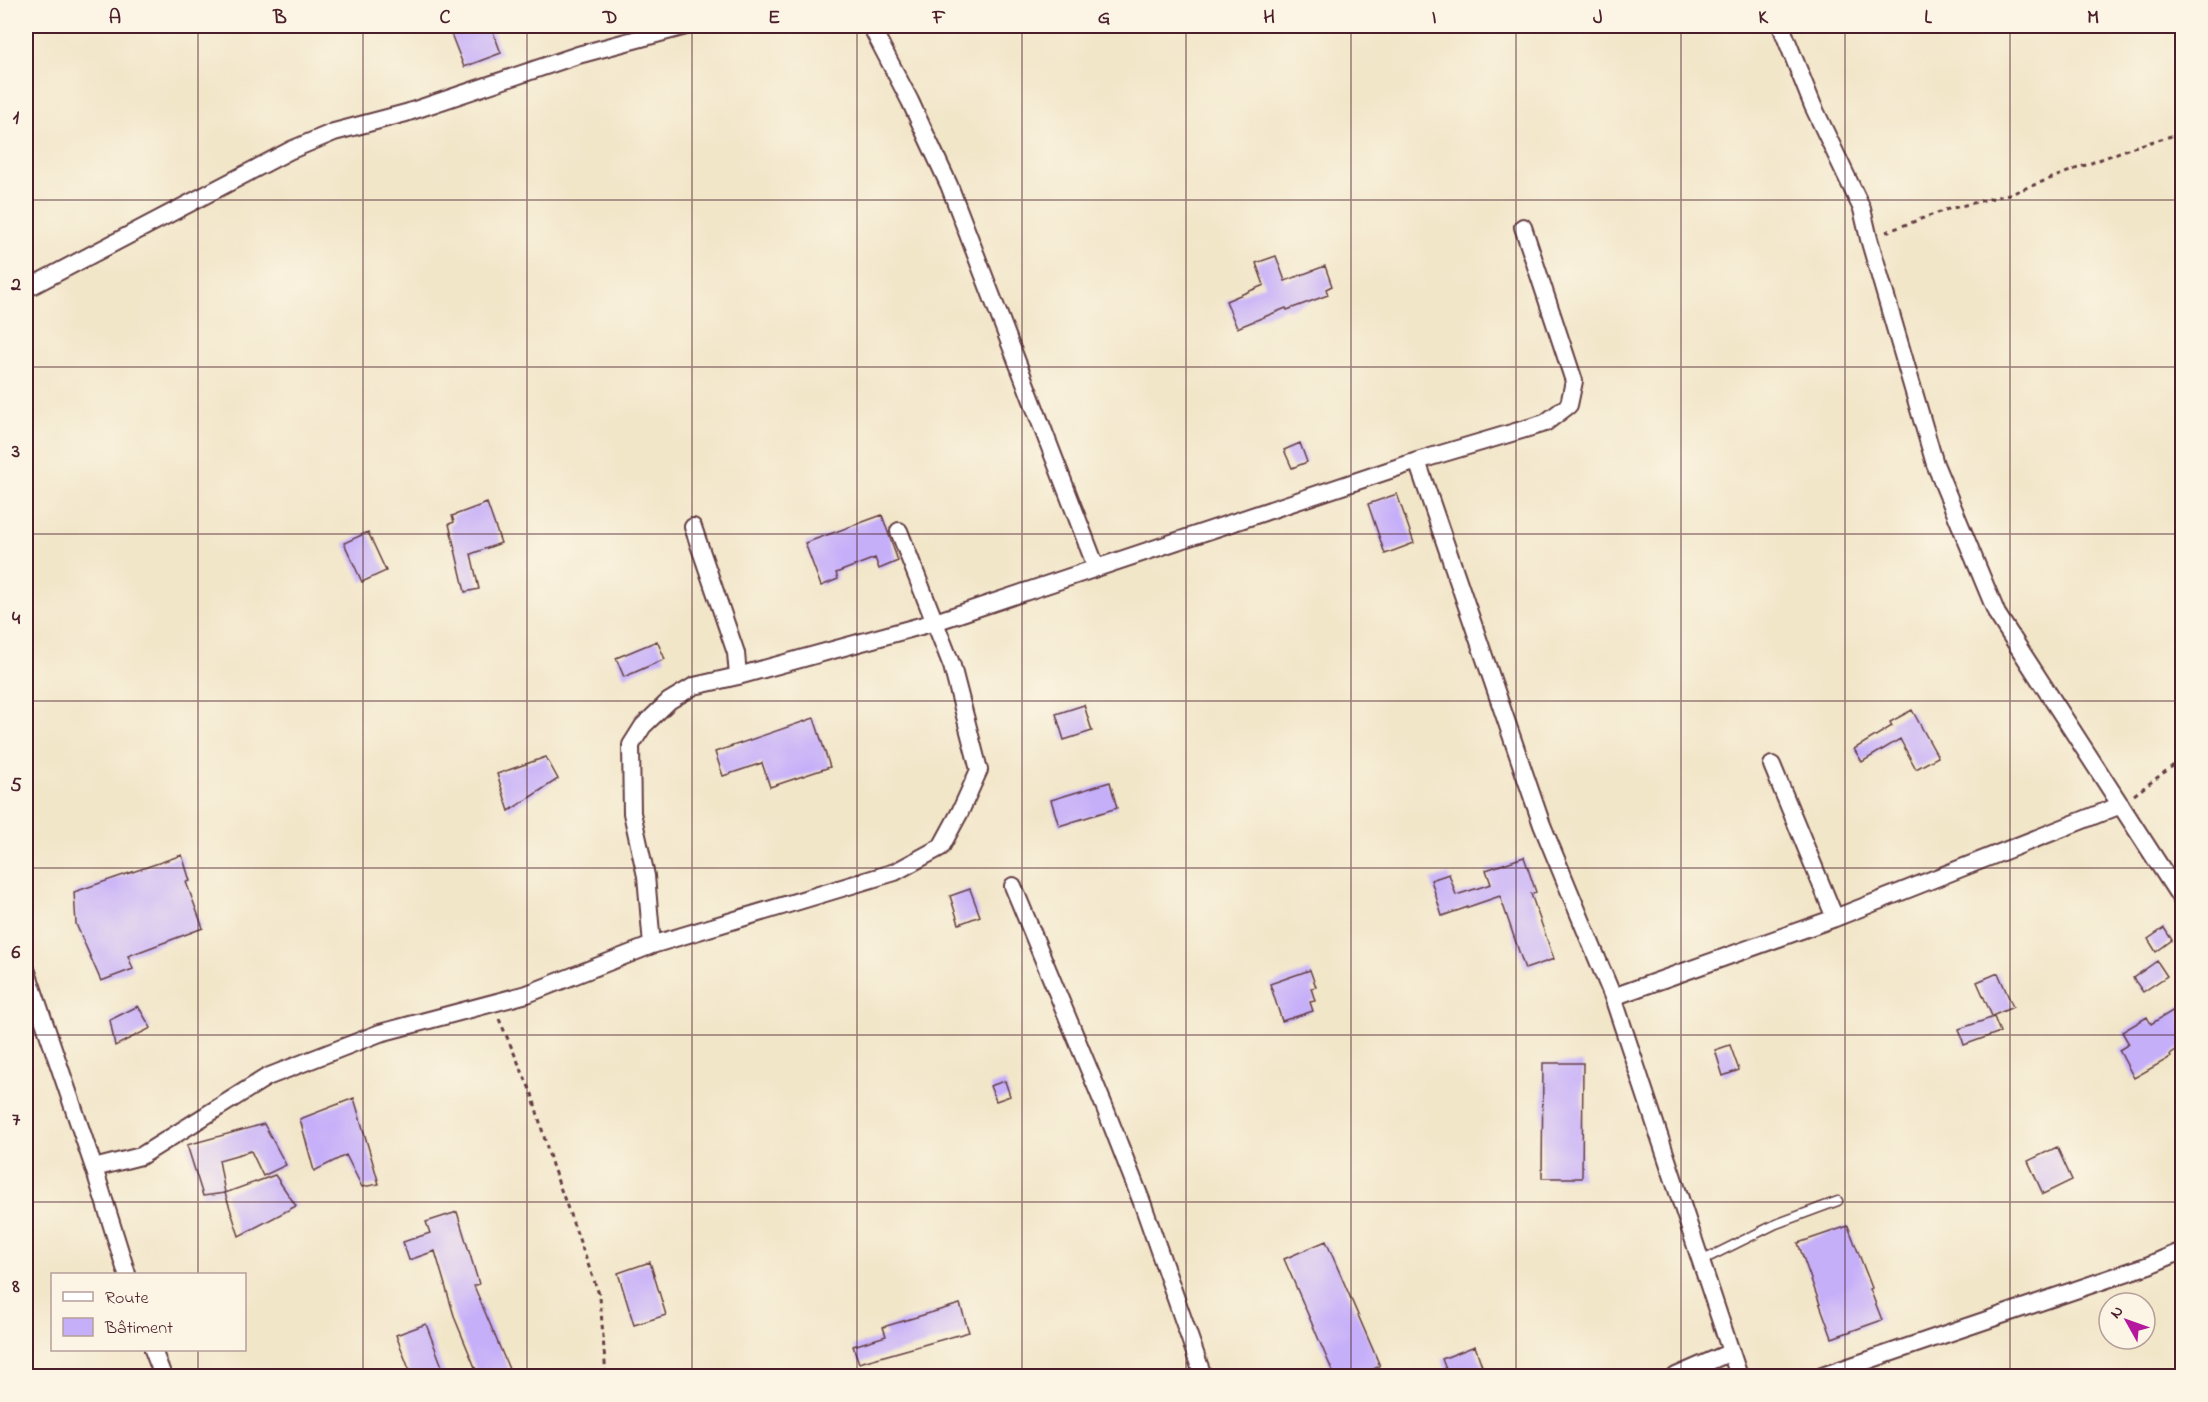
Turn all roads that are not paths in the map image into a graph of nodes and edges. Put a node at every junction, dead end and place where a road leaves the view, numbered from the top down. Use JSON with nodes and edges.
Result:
{"nodes":[{"id":1,"x":686,"y":26,"type":"edge"},
{"id":2,"x":871,"y":26,"type":"edge"},
{"id":3,"x":1780,"y":26,"type":"edge"},
{"id":4,"x":1523,"y":227,"type":"dead end"},
{"id":5,"x":26,"y":289,"type":"edge"},
{"id":6,"x":1417,"y":461,"type":"junction"},
{"id":7,"x":693,"y":527,"type":"dead end"},
{"id":8,"x":898,"y":531,"type":"dead end"},
{"id":9,"x":1096,"y":567,"type":"junction"},
{"id":10,"x":935,"y":622,"type":"junction"},
{"id":11,"x":738,"y":676,"type":"junction"},
{"id":12,"x":1772,"y":765,"type":"dead end"},
{"id":13,"x":2121,"y":806,"type":"junction"},
{"id":14,"x":1012,"y":886,"type":"dead end"},
{"id":15,"x":2182,"y":900,"type":"edge"},
{"id":16,"x":1835,"y":918,"type":"junction"},
{"id":17,"x":652,"y":945,"type":"junction"},
{"id":18,"x":26,"y":969,"type":"edge"},
{"id":19,"x":1613,"y":997,"type":"junction"},
{"id":20,"x":94,"y":1168,"type":"junction"},
{"id":21,"x":1838,"y":1201,"type":"dead end"},
{"id":22,"x":2182,"y":1251,"type":"edge"},
{"id":23,"x":1701,"y":1261,"type":"junction"},
{"id":24,"x":126,"y":1273,"type":"edge"},
{"id":25,"x":153,"y":1351,"type":"edge"},
{"id":26,"x":1731,"y":1352,"type":"junction"},
{"id":27,"x":163,"y":1377,"type":"edge"},
{"id":28,"x":1203,"y":1377,"type":"edge"},
{"id":29,"x":1676,"y":1377,"type":"edge"},
{"id":30,"x":1739,"y":1377,"type":"edge"},
{"id":31,"x":1822,"y":1377,"type":"edge"}],
"edges":[{"from":1,"to":5,"type":"street"},
{"from":2,"to":9,"type":"street"},
{"from":3,"to":13,"type":"street"},
{"from":4,"to":6,"type":"street"},
{"from":6,"to":9,"type":"street"},
{"from":6,"to":19,"type":"street"},
{"from":7,"to":11,"type":"street"},
{"from":8,"to":10,"type":"street"},
{"from":9,"to":10,"type":"street"},
{"from":10,"to":11,"type":"street"},
{"from":10,"to":17,"type":"street"},
{"from":11,"to":17,"type":"street"},
{"from":12,"to":16,"type":"street"},
{"from":13,"to":15,"type":"street"},
{"from":13,"to":16,"type":"street"},
{"from":14,"to":28,"type":"street"},
{"from":16,"to":19,"type":"street"},
{"from":17,"to":20,"type":"street"},
{"from":18,"to":20,"type":"street"},
{"from":19,"to":23,"type":"street"},
{"from":20,"to":24,"type":"street"},
{"from":21,"to":23,"type":"lane"},
{"from":22,"to":31,"type":"street"},
{"from":23,"to":26,"type":"street"},
{"from":25,"to":27,"type":"street"},
{"from":26,"to":29,"type":"street"},
{"from":26,"to":30,"type":"street"}]}
